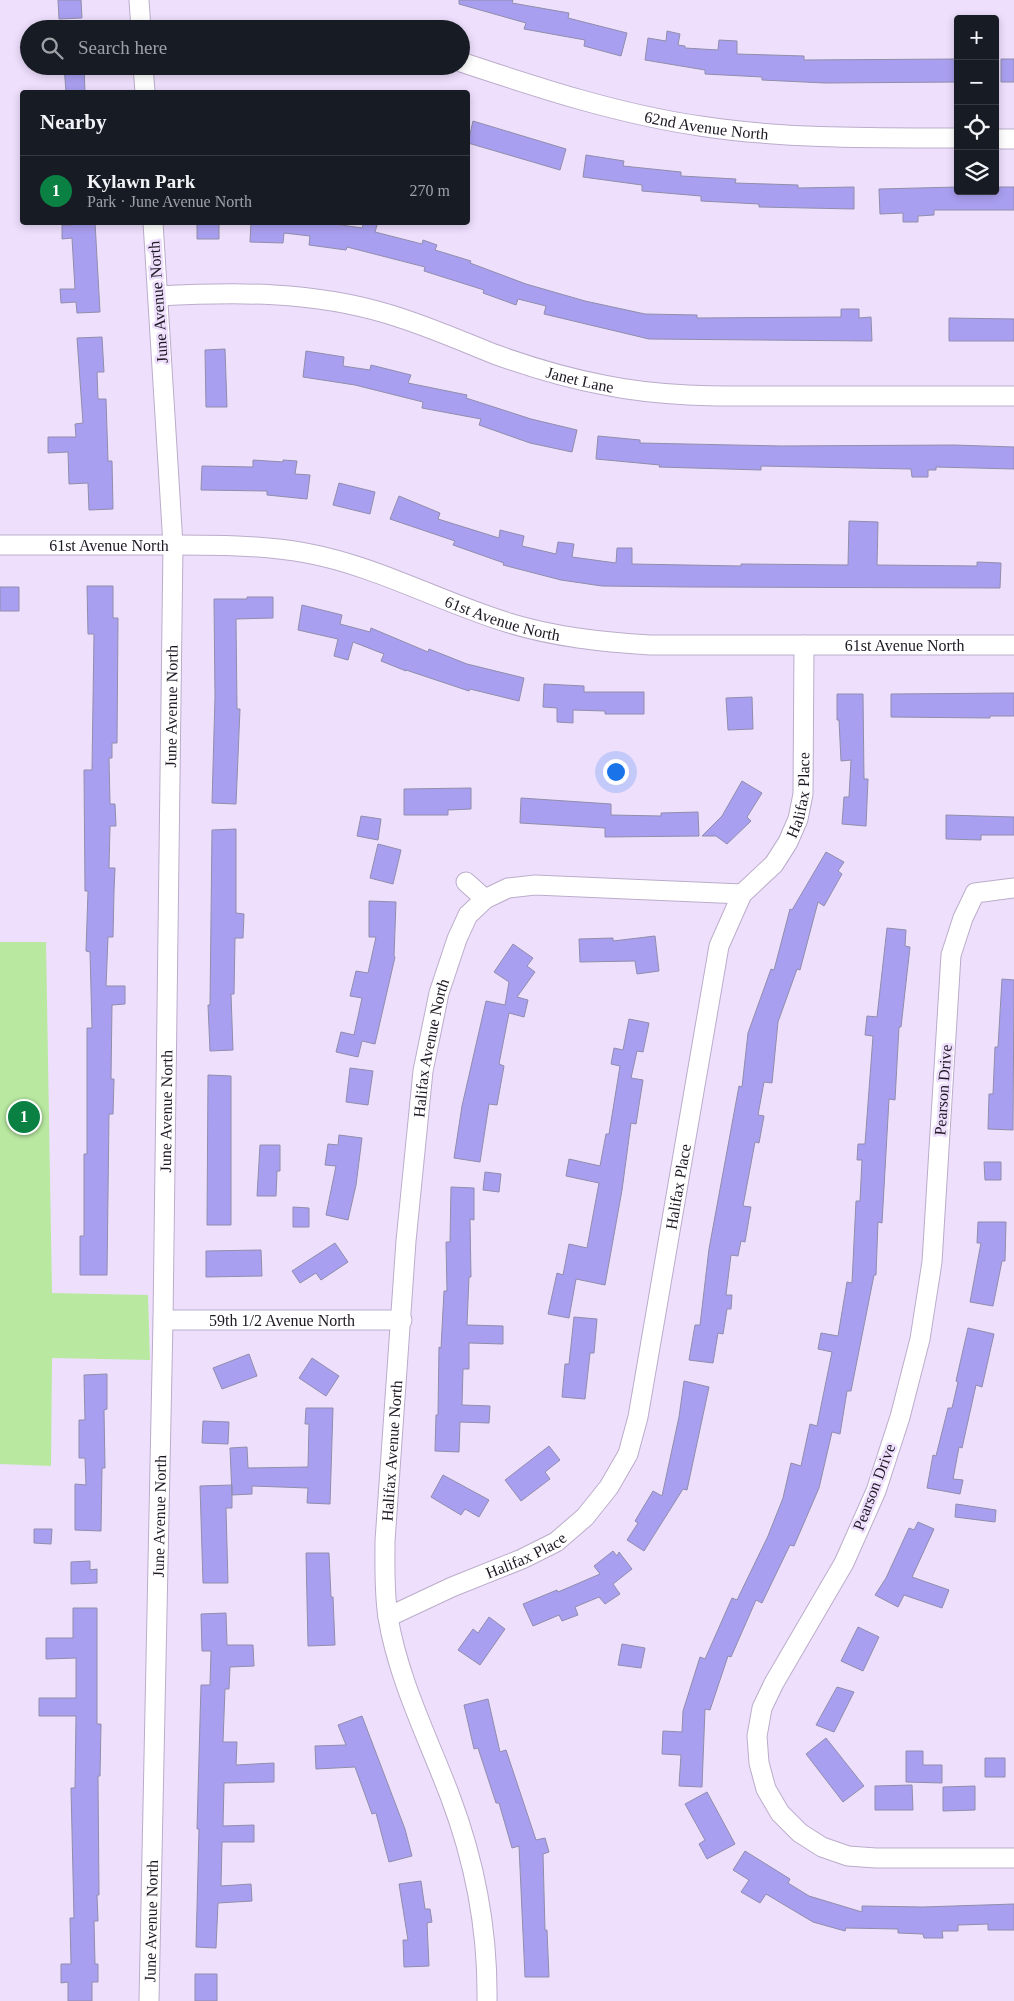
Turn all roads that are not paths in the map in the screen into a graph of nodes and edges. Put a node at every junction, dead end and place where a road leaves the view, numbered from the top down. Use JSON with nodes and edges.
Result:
{"nodes":[{"id":1,"x":139,"y":0,"type":"edge"},
{"id":2,"x":140,"y":20,"type":"edge"},
{"id":3,"x":470,"y":65,"type":"edge"},
{"id":4,"x":144,"y":75,"type":"edge"},
{"id":5,"x":145,"y":90,"type":"edge"},
{"id":6,"x":954,"y":138,"type":"edge"},
{"id":7,"x":999,"y":139,"type":"edge"},
{"id":8,"x":1014,"y":139,"type":"edge"},
{"id":9,"x":153,"y":225,"type":"edge"},
{"id":10,"x":158,"y":296,"type":"junction"},
{"id":11,"x":1014,"y":396,"type":"edge"},
{"id":12,"x":0,"y":544,"type":"edge"},
{"id":13,"x":173,"y":544,"type":"junction"},
{"id":14,"x":804,"y":645,"type":"junction"},
{"id":15,"x":1014,"y":645,"type":"edge"},
{"id":16,"x":466,"y":882,"type":"dead end"},
{"id":17,"x":1014,"y":888,"type":"edge"},
{"id":18,"x":742,"y":894,"type":"junction"},
{"id":19,"x":485,"y":899,"type":"junction"},
{"id":20,"x":163,"y":1320,"type":"junction"},
{"id":21,"x":402,"y":1320,"type":"junction"},
{"id":22,"x":388,"y":1618,"type":"junction"},
{"id":23,"x":1014,"y":1858,"type":"edge"},
{"id":24,"x":149,"y":2001,"type":"edge"},
{"id":25,"x":487,"y":2001,"type":"edge"}],
"edges":[{"from":1,"to":2,"type":"street"},
{"from":3,"to":6,"type":"street","name":"62nd Avenue North"},
{"from":4,"to":5,"type":"street"},
{"from":7,"to":8,"type":"street"},
{"from":9,"to":10,"type":"street","name":"June Avenue North"},
{"from":10,"to":11,"type":"street","name":"Janet Lane"},
{"from":10,"to":13,"type":"street","name":"June Avenue North"},
{"from":12,"to":13,"type":"street","name":"61st Avenue North"},
{"from":13,"to":14,"type":"street","name":"61st Avenue North"},
{"from":13,"to":20,"type":"street","name":"June Avenue North"},
{"from":14,"to":15,"type":"street","name":"61st Avenue North"},
{"from":14,"to":18,"type":"street","name":"Halifax Place"},
{"from":16,"to":19,"type":"street"},
{"from":17,"to":23,"type":"street","name":"Pearson Drive"},
{"from":18,"to":19,"type":"street","name":"Halifax Avenue North"},
{"from":18,"to":22,"type":"street","name":"Halifax Place"},
{"from":19,"to":21,"type":"street","name":"Halifax Avenue North"},
{"from":20,"to":21,"type":"street","name":"59th 1/2 Avenue North"},
{"from":20,"to":24,"type":"street","name":"June Avenue North"},
{"from":21,"to":22,"type":"street","name":"Halifax Avenue North"},
{"from":22,"to":25,"type":"street","name":"Halifax Avenue North"}]}
